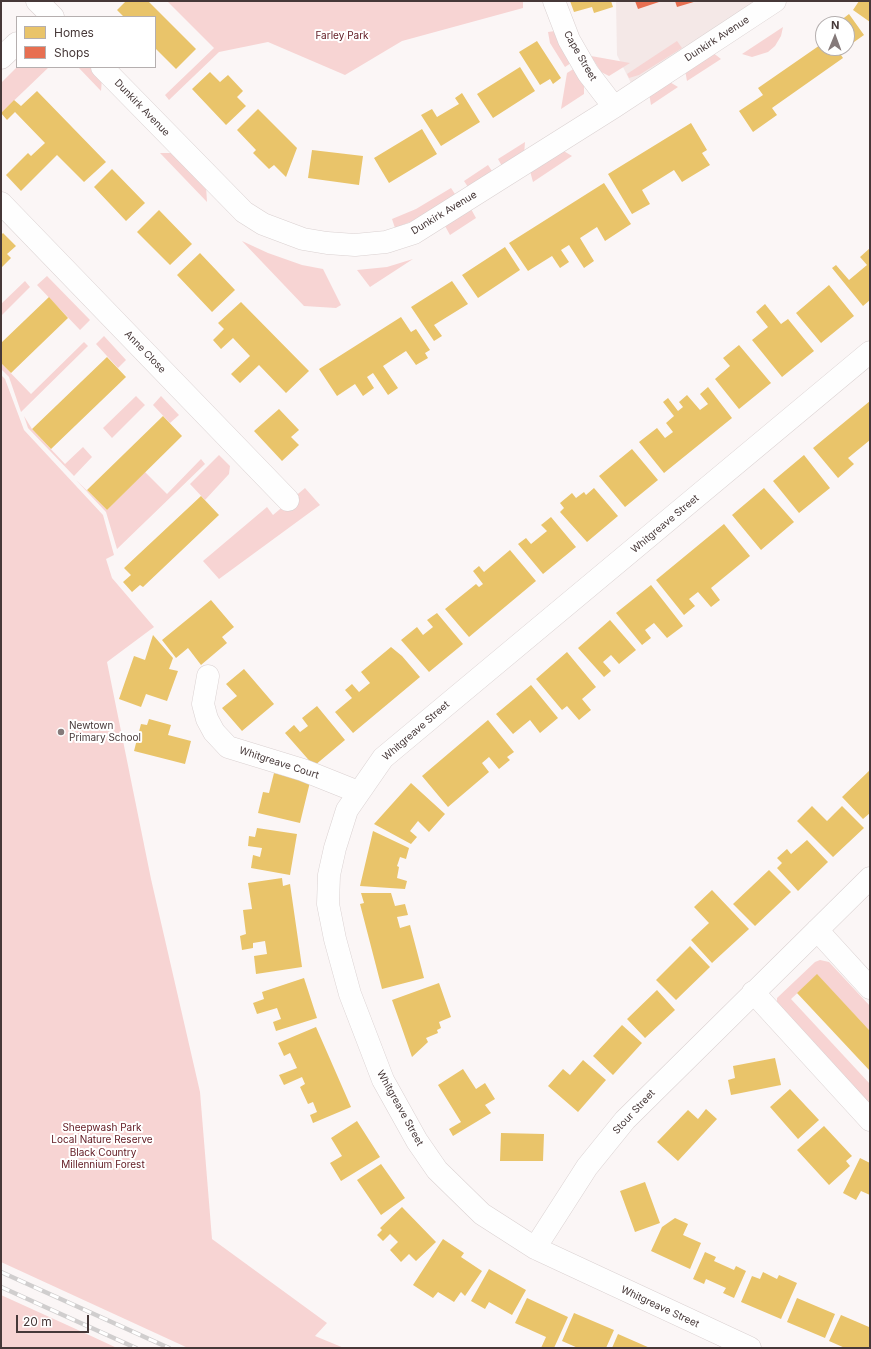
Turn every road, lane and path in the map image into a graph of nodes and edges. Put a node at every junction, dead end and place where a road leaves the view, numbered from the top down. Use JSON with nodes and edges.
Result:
{"nodes":[{"id":1,"x":554,"y":1,"type":"edge"},
{"id":2,"x":775,"y":1,"type":"edge"},
{"id":3,"x":16,"y":44,"type":"edge"},
{"id":4,"x":1,"y":58,"type":"edge"},
{"id":5,"x":103,"y":68,"type":"edge"},
{"id":6,"x":614,"y":107,"type":"junction"},
{"id":7,"x":1,"y":204,"type":"edge"},
{"id":8,"x":870,"y":352,"type":"edge"},
{"id":9,"x":288,"y":500,"type":"dead end"},
{"id":10,"x":208,"y":676,"type":"dead end"},
{"id":11,"x":358,"y":792,"type":"junction"},
{"id":12,"x":870,"y":878,"type":"edge"},
{"id":13,"x":817,"y":930,"type":"junction"},
{"id":14,"x":870,"y":988,"type":"edge"},
{"id":15,"x":753,"y":992,"type":"junction"},
{"id":16,"x":870,"y":1120,"type":"edge"},
{"id":17,"x":535,"y":1248,"type":"junction"},
{"id":18,"x":750,"y":1348,"type":"edge"}],
"edges":[{"from":1,"to":6,"type":"street","name":"Cape Street"},
{"from":2,"to":6,"type":"street","name":"Dunkirk Avenue"},
{"from":3,"to":4,"type":"street"},
{"from":5,"to":6,"type":"street","name":"Dunkirk Avenue"},
{"from":7,"to":9,"type":"street","name":"Anne Close"},
{"from":8,"to":11,"type":"street","name":"Whitgreave Street"},
{"from":10,"to":11,"type":"street","name":"Whitgreave Court"},
{"from":11,"to":17,"type":"street","name":"Whitgreave Street"},
{"from":12,"to":13,"type":"street","name":"Stour Street"},
{"from":13,"to":14,"type":"street"},
{"from":13,"to":15,"type":"street","name":"Stour Street"},
{"from":15,"to":16,"type":"street"},
{"from":15,"to":17,"type":"street","name":"Stour Street"},
{"from":17,"to":18,"type":"street","name":"Whitgreave Street"}]}
